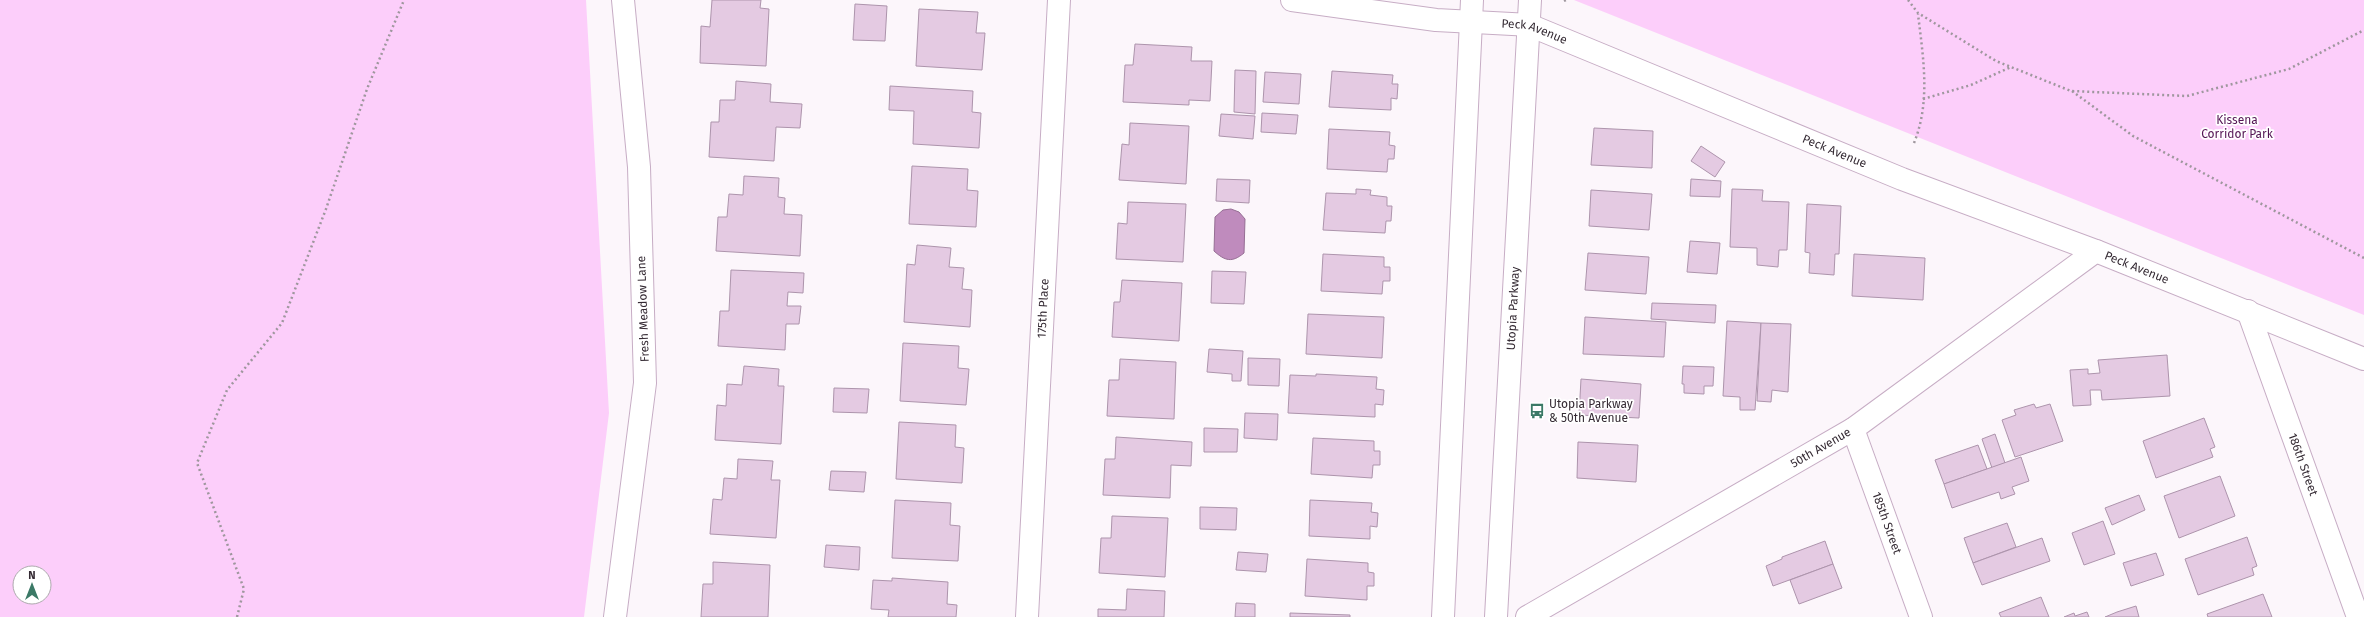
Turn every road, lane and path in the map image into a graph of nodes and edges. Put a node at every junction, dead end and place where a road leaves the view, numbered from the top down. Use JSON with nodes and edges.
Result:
{"nodes":[{"id":1,"x":404,"y":0,"type":"edge"},
{"id":2,"x":622,"y":0,"type":"edge"},
{"id":3,"x":1059,"y":0,"type":"edge"},
{"id":4,"x":1292,"y":0,"type":"edge"},
{"id":5,"x":1472,"y":0,"type":"edge"},
{"id":6,"x":1530,"y":0,"type":"edge"},
{"id":7,"x":1908,"y":0,"type":"edge"},
{"id":8,"x":1918,"y":13,"type":"junction"},
{"id":9,"x":1471,"y":23,"type":"junction"},
{"id":10,"x":1529,"y":25,"type":"junction"},
{"id":11,"x":2364,"y":30,"type":"edge"},
{"id":12,"x":2011,"y":67,"type":"junction"},
{"id":13,"x":2072,"y":91,"type":"junction"},
{"id":14,"x":1923,"y":99,"type":"junction"},
{"id":15,"x":1914,"y":143,"type":"dead end"},
{"id":16,"x":2096,"y":251,"type":"junction"},
{"id":17,"x":2364,"y":258,"type":"edge"},
{"id":18,"x":2248,"y":311,"type":"junction"},
{"id":19,"x":2364,"y":358,"type":"edge"},
{"id":20,"x":1854,"y":429,"type":"junction"},
{"id":21,"x":237,"y":617,"type":"edge"},
{"id":22,"x":616,"y":617,"type":"edge"},
{"id":23,"x":1027,"y":617,"type":"edge"},
{"id":24,"x":1443,"y":617,"type":"edge"},
{"id":25,"x":1496,"y":617,"type":"edge"},
{"id":26,"x":1527,"y":617,"type":"edge"},
{"id":27,"x":1921,"y":617,"type":"edge"},
{"id":28,"x":2358,"y":617,"type":"edge"}],
"edges":[{"from":1,"to":21,"type":"path"},
{"from":2,"to":22,"type":"street","name":"Fresh Meadow Lane"},
{"from":3,"to":23,"type":"street","name":"175th Place"},
{"from":4,"to":9,"type":"street","name":"Peck Avenue"},
{"from":5,"to":9,"type":"street"},
{"from":6,"to":10,"type":"street","name":"Utopia Parkway"},
{"from":7,"to":8,"type":"path"},
{"from":8,"to":12,"type":"path"},
{"from":8,"to":14,"type":"path"},
{"from":9,"to":10,"type":"street","name":"Peck Avenue"},
{"from":9,"to":24,"type":"street"},
{"from":10,"to":16,"type":"street","name":"Peck Avenue"},
{"from":10,"to":25,"type":"street","name":"Utopia Parkway"},
{"from":11,"to":13,"type":"path"},
{"from":12,"to":13,"type":"path"},
{"from":12,"to":14,"type":"path"},
{"from":13,"to":17,"type":"path"},
{"from":14,"to":15,"type":"path"},
{"from":16,"to":18,"type":"street","name":"Peck Avenue"},
{"from":16,"to":20,"type":"street","name":"50th Avenue"},
{"from":18,"to":19,"type":"street","name":"Peck Avenue"},
{"from":18,"to":28,"type":"street","name":"186th Street"},
{"from":20,"to":26,"type":"street","name":"50th Avenue"},
{"from":20,"to":27,"type":"street","name":"185th Street"}]}
